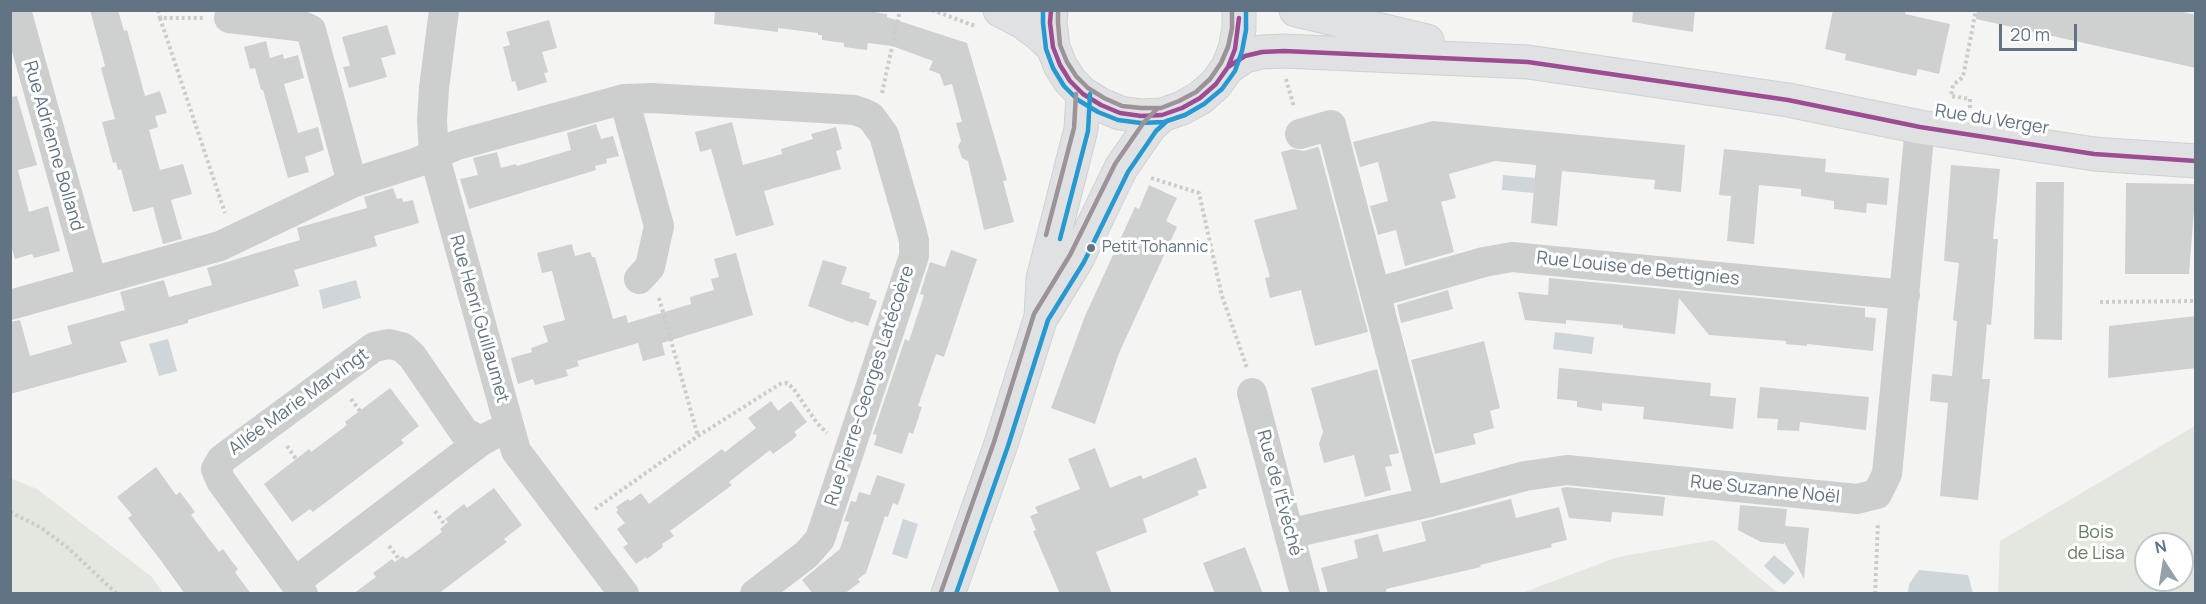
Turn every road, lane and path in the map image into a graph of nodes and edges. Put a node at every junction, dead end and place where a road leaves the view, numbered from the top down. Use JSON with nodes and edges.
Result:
{"nodes":[{"id":1,"x":16,"y":10,"type":"edge"},
{"id":2,"x":158,"y":10,"type":"edge"},
{"id":3,"x":444,"y":10,"type":"edge"},
{"id":4,"x":900,"y":10,"type":"edge"},
{"id":5,"x":932,"y":10,"type":"edge"},
{"id":6,"x":1051,"y":10,"type":"edge"},
{"id":7,"x":1239,"y":10,"type":"edge"},
{"id":8,"x":1296,"y":10,"type":"edge"},
{"id":9,"x":1976,"y":10,"type":"edge"},
{"id":10,"x":160,"y":18,"type":"junction"},
{"id":11,"x":229,"y":18,"type":"joint"},
{"id":12,"x":992,"y":20,"type":"edge"},
{"id":13,"x":1053,"y":47,"type":"junction"},
{"id":14,"x":1528,"y":62,"type":"junction"},
{"id":15,"x":1228,"y":67,"type":"junction"},
{"id":16,"x":1083,"y":94,"type":"junction"},
{"id":17,"x":624,"y":99,"type":"junction"},
{"id":18,"x":1970,"y":99,"type":"dead end"},
{"id":19,"x":1788,"y":100,"type":"junction"},
{"id":20,"x":1162,"y":115,"type":"junction"},
{"id":21,"x":872,"y":117,"type":"junction"},
{"id":22,"x":1920,"y":127,"type":"junction"},
{"id":23,"x":1300,"y":134,"type":"dead end"},
{"id":24,"x":2196,"y":146,"type":"edge"},
{"id":25,"x":434,"y":154,"type":"junction"},
{"id":26,"x":2196,"y":161,"type":"edge"},
{"id":27,"x":1121,"y":168,"type":"junction"},
{"id":28,"x":352,"y":183,"type":"junction"},
{"id":29,"x":228,"y":221,"type":"dead end"},
{"id":30,"x":644,"y":273,"type":"joint"},
{"id":31,"x":92,"y":282,"type":"junction"},
{"id":32,"x":1375,"y":293,"type":"junction"},
{"id":33,"x":1905,"y":295,"type":"junction"},
{"id":34,"x":2196,"y":301,"type":"edge"},
{"id":35,"x":2100,"y":302,"type":"dead end"},
{"id":36,"x":10,"y":305,"type":"edge"},
{"id":37,"x":1041,"y":317,"type":"junction"},
{"id":38,"x":1252,"y":393,"type":"joint"},
{"id":39,"x":509,"y":427,"type":"junction"},
{"id":40,"x":698,"y":436,"type":"junction"},
{"id":41,"x":851,"y":440,"type":"junction"},
{"id":42,"x":481,"y":441,"type":"junction"},
{"id":43,"x":1877,"y":494,"type":"junction"},
{"id":44,"x":1430,"y":502,"type":"junction"},
{"id":45,"x":10,"y":512,"type":"edge"},
{"id":46,"x":572,"y":525,"type":"junction"},
{"id":47,"x":1292,"y":538,"type":"junction"},
{"id":48,"x":299,"y":588,"type":"edge"},
{"id":49,"x":117,"y":594,"type":"edge"},
{"id":50,"x":624,"y":594,"type":"edge"},
{"id":51,"x":755,"y":594,"type":"edge"},
{"id":52,"x":948,"y":594,"type":"edge"},
{"id":53,"x":1305,"y":594,"type":"edge"},
{"id":54,"x":1875,"y":594,"type":"edge"}],
"edges":[{"from":1,"to":31,"type":"street","name":"Rue Adrienne Bolland"},
{"from":2,"to":10,"type":"path"},
{"from":3,"to":25,"type":"street","name":"Rue Henri Guillaumet"},
{"from":4,"to":21,"type":"path"},
{"from":5,"to":12,"type":"path"},
{"from":6,"to":13,"type":"main road"},
{"from":7,"to":15,"type":"main road"},
{"from":8,"to":14,"type":"main road"},
{"from":9,"to":18,"type":"path"},
{"from":10,"to":11,"type":"path"},
{"from":10,"to":29,"type":"path"},
{"from":11,"to":28,"type":"street"},
{"from":12,"to":13,"type":"main road"},
{"from":13,"to":16,"type":"main road"},
{"from":14,"to":15,"type":"main road"},
{"from":14,"to":19,"type":"main road"},
{"from":15,"to":20,"type":"main road"},
{"from":16,"to":20,"type":"main road"},
{"from":16,"to":37,"type":"main road"},
{"from":17,"to":21,"type":"street"},
{"from":17,"to":25,"type":"street"},
{"from":17,"to":30,"type":"street"},
{"from":19,"to":22,"type":"main road"},
{"from":19,"to":24,"type":"main road","name":"Rue du Verger"},
{"from":20,"to":27,"type":"main road"},
{"from":21,"to":41,"type":"street","name":"Rue Pierre-Georges Latécoère"},
{"from":22,"to":26,"type":"main road"},
{"from":22,"to":33,"type":"street"},
{"from":23,"to":32,"type":"street"},
{"from":25,"to":28,"type":"street"},
{"from":25,"to":39,"type":"street","name":"Rue Henri Guillaumet"},
{"from":27,"to":37,"type":"main road"},
{"from":27,"to":38,"type":"path"},
{"from":28,"to":31,"type":"street"},
{"from":30,"to":40,"type":"path"},
{"from":31,"to":36,"type":"street"},
{"from":32,"to":33,"type":"street","name":"Rue Louise de Bettignies"},
{"from":32,"to":44,"type":"street"},
{"from":33,"to":43,"type":"street"},
{"from":34,"to":35,"type":"path"},
{"from":37,"to":52,"type":"main road"},
{"from":38,"to":47,"type":"street","name":"Rue de l'Évéché"},
{"from":39,"to":42,"type":"street","name":"Allée Marie Marvingt"},
{"from":39,"to":46,"type":"street","name":"Rue Henri Guillaumet"},
{"from":40,"to":41,"type":"path"},
{"from":40,"to":46,"type":"path"},
{"from":41,"to":51,"type":"street","name":"Rue Pierre-Georges Latécoère"},
{"from":42,"to":48,"type":"street","name":"Allée Marie Marvingt"},
{"from":42,"to":48,"type":"street","name":"Allée Marie Marvingt"},
{"from":43,"to":44,"type":"street","name":"Rue Suzanne Noël"},
{"from":43,"to":54,"type":"path"},
{"from":44,"to":47,"type":"street","name":"Rue Suzanne Noël"},
{"from":45,"to":49,"type":"path"},
{"from":46,"to":50,"type":"street","name":"Rue Henri Guillaumet"},
{"from":47,"to":53,"type":"street","name":"Rue de l'Évéché"}]}
